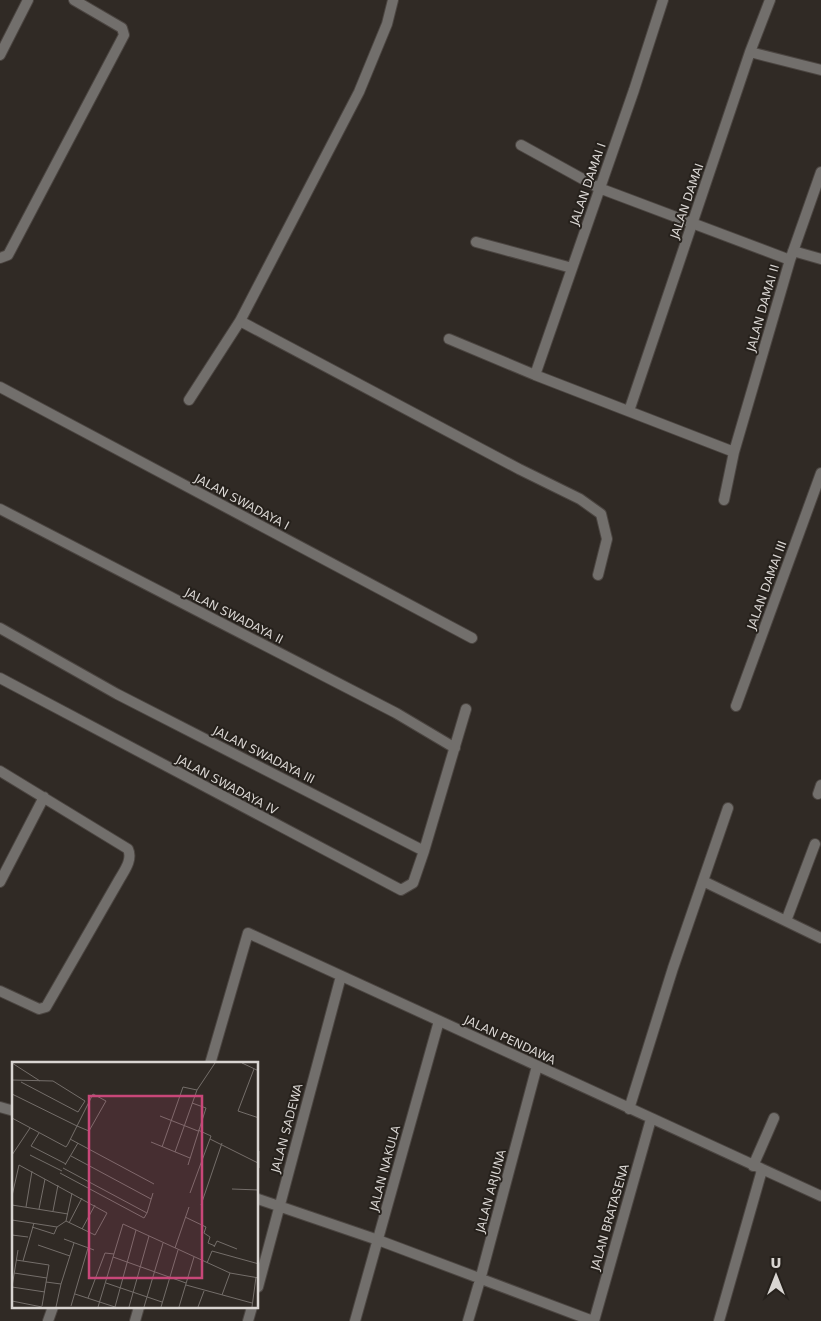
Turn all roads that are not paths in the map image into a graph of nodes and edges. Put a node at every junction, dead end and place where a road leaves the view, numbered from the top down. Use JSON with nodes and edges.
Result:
{"nodes":[{"id":1,"x":28,"y":0,"type":"edge"},
{"id":2,"x":74,"y":0,"type":"edge"},
{"id":3,"x":394,"y":0,"type":"edge"},
{"id":4,"x":663,"y":0,"type":"edge"},
{"id":5,"x":770,"y":0,"type":"edge"},
{"id":6,"x":750,"y":52,"type":"junction"},
{"id":7,"x":0,"y":55,"type":"edge"},
{"id":8,"x":821,"y":70,"type":"edge"},
{"id":9,"x":521,"y":145,"type":"dead end"},
{"id":10,"x":821,"y":172,"type":"edge"},
{"id":11,"x":600,"y":188,"type":"junction"},
{"id":12,"x":692,"y":224,"type":"junction"},
{"id":13,"x":476,"y":242,"type":"dead end"},
{"id":14,"x":792,"y":255,"type":"junction"},
{"id":15,"x":0,"y":258,"type":"edge"},
{"id":16,"x":821,"y":259,"type":"edge"},
{"id":17,"x":572,"y":268,"type":"junction"},
{"id":18,"x":240,"y":321,"type":"junction"},
{"id":19,"x":449,"y":339,"type":"dead end"},
{"id":20,"x":535,"y":375,"type":"junction"},
{"id":21,"x":0,"y":387,"type":"edge"},
{"id":22,"x":189,"y":400,"type":"dead end"},
{"id":23,"x":629,"y":411,"type":"junction"},
{"id":24,"x":734,"y":452,"type":"junction"},
{"id":25,"x":821,"y":473,"type":"edge"},
{"id":26,"x":724,"y":500,"type":"dead end"},
{"id":27,"x":0,"y":509,"type":"edge"},
{"id":28,"x":598,"y":575,"type":"dead end"},
{"id":29,"x":0,"y":628,"type":"edge"},
{"id":30,"x":472,"y":638,"type":"dead end"},
{"id":31,"x":0,"y":678,"type":"edge"},
{"id":32,"x":736,"y":706,"type":"dead end"},
{"id":33,"x":466,"y":709,"type":"dead end"},
{"id":34,"x":455,"y":748,"type":"junction"},
{"id":35,"x":0,"y":771,"type":"edge"},
{"id":36,"x":44,"y":797,"type":"junction"},
{"id":37,"x":728,"y":808,"type":"dead end"},
{"id":38,"x":815,"y":844,"type":"dead end"},
{"id":39,"x":424,"y":851,"type":"junction"},
{"id":40,"x":703,"y":881,"type":"junction"},
{"id":41,"x":0,"y":882,"type":"edge"},
{"id":42,"x":786,"y":921,"type":"junction"},
{"id":43,"x":821,"y":938,"type":"edge"},
{"id":44,"x":341,"y":976,"type":"junction"},
{"id":45,"x":0,"y":991,"type":"edge"},
{"id":46,"x":439,"y":1021,"type":"junction"},
{"id":47,"x":211,"y":1062,"type":"edge"},
{"id":48,"x":537,"y":1066,"type":"junction"},
{"id":49,"x":629,"y":1109,"type":"junction"},
{"id":50,"x":774,"y":1118,"type":"dead end"},
{"id":51,"x":651,"y":1119,"type":"junction"},
{"id":52,"x":758,"y":1168,"type":"junction"},
{"id":53,"x":821,"y":1196,"type":"edge"},
{"id":54,"x":259,"y":1199,"type":"edge"},
{"id":55,"x":279,"y":1206,"type":"junction"},
{"id":56,"x":378,"y":1240,"type":"junction"},
{"id":57,"x":480,"y":1280,"type":"junction"},
{"id":58,"x":259,"y":1283,"type":"edge"},
{"id":59,"x":53,"y":1308,"type":"edge"},
{"id":60,"x":139,"y":1308,"type":"edge"},
{"id":61,"x":252,"y":1308,"type":"edge"},
{"id":62,"x":48,"y":1321,"type":"edge"},
{"id":63,"x":135,"y":1321,"type":"edge"},
{"id":64,"x":248,"y":1321,"type":"edge"},
{"id":65,"x":355,"y":1321,"type":"edge"},
{"id":66,"x":468,"y":1321,"type":"edge"},
{"id":67,"x":593,"y":1321,"type":"edge"},
{"id":68,"x":719,"y":1321,"type":"edge"}],
"edges":[{"from":1,"to":7,"type":"street"},
{"from":2,"to":15,"type":"street"},
{"from":3,"to":18,"type":"street"},
{"from":4,"to":11,"type":"street","name":"JALAN DAMAI I"},
{"from":5,"to":6,"type":"street","name":"JALAN DAMAI"},
{"from":6,"to":8,"type":"street"},
{"from":6,"to":12,"type":"street","name":"JALAN DAMAI"},
{"from":9,"to":11,"type":"street"},
{"from":10,"to":14,"type":"street","name":"JALAN DAMAI II"},
{"from":11,"to":12,"type":"street"},
{"from":11,"to":17,"type":"street","name":"JALAN DAMAI I"},
{"from":12,"to":14,"type":"street"},
{"from":12,"to":23,"type":"street","name":"JALAN DAMAI"},
{"from":13,"to":17,"type":"street"},
{"from":14,"to":16,"type":"street"},
{"from":14,"to":24,"type":"street","name":"JALAN DAMAI II"},
{"from":17,"to":20,"type":"street","name":"JALAN DAMAI I"},
{"from":18,"to":22,"type":"street"},
{"from":18,"to":28,"type":"street"},
{"from":19,"to":20,"type":"street"},
{"from":20,"to":23,"type":"street"},
{"from":21,"to":30,"type":"street","name":"JALAN SWADAYA I"},
{"from":23,"to":24,"type":"street"},
{"from":24,"to":26,"type":"street","name":"JALAN DAMAI II"},
{"from":25,"to":32,"type":"street","name":"JALAN DAMAI III"},
{"from":27,"to":34,"type":"street","name":"JALAN SWADAYA II"},
{"from":29,"to":39,"type":"street","name":"JALAN SWADAYA III"},
{"from":31,"to":39,"type":"street","name":"JALAN SWADAYA IV"},
{"from":33,"to":34,"type":"street"},
{"from":34,"to":39,"type":"street"},
{"from":35,"to":36,"type":"street"},
{"from":36,"to":41,"type":"street"},
{"from":36,"to":45,"type":"street"},
{"from":37,"to":40,"type":"street"},
{"from":38,"to":42,"type":"street"},
{"from":40,"to":42,"type":"street"},
{"from":40,"to":49,"type":"street"},
{"from":42,"to":43,"type":"street"},
{"from":44,"to":46,"type":"street","name":"JALAN PENDAWA"},
{"from":44,"to":47,"type":"street","name":"JALAN PENDAWA"},
{"from":44,"to":55,"type":"street","name":"JALAN SADEWA"},
{"from":46,"to":48,"type":"street","name":"JALAN PENDAWA"},
{"from":46,"to":56,"type":"street","name":"JALAN NAKULA"},
{"from":48,"to":49,"type":"street","name":"JALAN PENDAWA"},
{"from":48,"to":57,"type":"street","name":"JALAN ARJUNA"},
{"from":49,"to":51,"type":"street","name":"JALAN PENDAWA"},
{"from":50,"to":52,"type":"street"},
{"from":51,"to":52,"type":"street","name":"JALAN PENDAWA"},
{"from":51,"to":67,"type":"street","name":"JALAN BRATASENA"},
{"from":52,"to":53,"type":"street","name":"JALAN PENDAWA"},
{"from":52,"to":68,"type":"street"},
{"from":54,"to":55,"type":"street"},
{"from":55,"to":56,"type":"street"},
{"from":55,"to":58,"type":"street","name":"JALAN SADEWA"},
{"from":56,"to":57,"type":"street"},
{"from":56,"to":65,"type":"street","name":"JALAN NAKULA"},
{"from":57,"to":66,"type":"street","name":"JALAN ARJUNA"},
{"from":57,"to":67,"type":"street"},
{"from":59,"to":62,"type":"street"},
{"from":60,"to":63,"type":"street"},
{"from":61,"to":64,"type":"street"}]}
